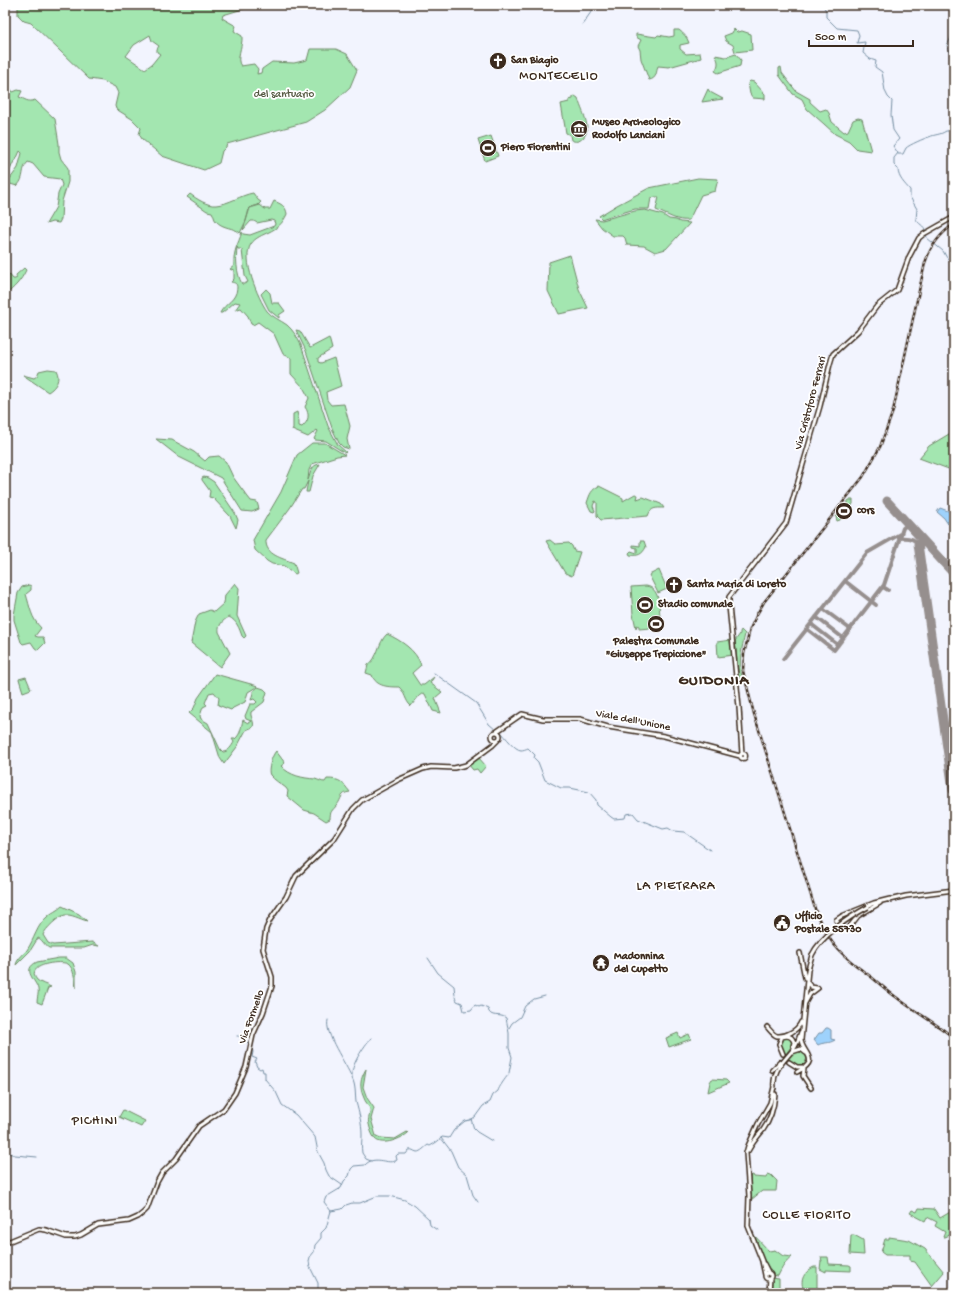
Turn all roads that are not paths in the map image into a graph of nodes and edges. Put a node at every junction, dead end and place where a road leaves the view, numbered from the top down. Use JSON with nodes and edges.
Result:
{"nodes":[{"id":1,"x":954,"y":217,"type":"edge"},
{"id":2,"x":502,"y":729,"type":"junction"},
{"id":3,"x":496,"y":732,"type":"junction"},
{"id":4,"x":500,"y":735,"type":"junction"},
{"id":5,"x":493,"y":738,"type":"junction"},
{"id":6,"x":498,"y":740,"type":"junction"},
{"id":7,"x":494,"y":745,"type":"junction"},
{"id":8,"x":741,"y":755,"type":"joint"},
{"id":9,"x":954,"y":890,"type":"edge"},
{"id":10,"x":890,"y":899,"type":"junction"},
{"id":11,"x":880,"y":903,"type":"junction"},
{"id":12,"x":800,"y":953,"type":"dead end"},
{"id":13,"x":807,"y":978,"type":"junction"},
{"id":14,"x":805,"y":994,"type":"junction"},
{"id":15,"x":803,"y":1008,"type":"junction"},
{"id":16,"x":802,"y":1016,"type":"junction"},
{"id":17,"x":767,"y":1027,"type":"dead end"},
{"id":18,"x":801,"y":1032,"type":"junction"},
{"id":19,"x":790,"y":1053,"type":"junction"},
{"id":20,"x":783,"y":1054,"type":"dead end"},
{"id":21,"x":789,"y":1062,"type":"dead end"},
{"id":22,"x":772,"y":1064,"type":"dead end"},
{"id":23,"x":778,"y":1065,"type":"junction"},
{"id":24,"x":804,"y":1067,"type":"junction"},
{"id":25,"x":772,"y":1070,"type":"dead end"},
{"id":26,"x":774,"y":1087,"type":"junction"},
{"id":27,"x":811,"y":1088,"type":"dead end"},
{"id":28,"x":760,"y":1120,"type":"junction"},
{"id":29,"x":767,"y":1124,"type":"junction"},
{"id":30,"x":747,"y":1160,"type":"junction"},
{"id":31,"x":5,"y":1243,"type":"edge"},
{"id":32,"x":762,"y":1261,"type":"junction"},
{"id":33,"x":769,"y":1274,"type":"junction"},
{"id":34,"x":765,"y":1275,"type":"junction"},
{"id":35,"x":768,"y":1279,"type":"junction"},
{"id":36,"x":769,"y":1292,"type":"edge"}],
"edges":[{"from":1,"to":8,"type":"main road","name":"Via Cristoforo Ferrari"},
{"from":2,"to":3,"type":"main road"},
{"from":2,"to":4,"type":"main road"},
{"from":2,"to":8,"type":"main road","name":"Viale dell'Unione"},
{"from":3,"to":4,"type":"main road"},
{"from":3,"to":5,"type":"main road"},
{"from":4,"to":6,"type":"main road"},
{"from":5,"to":6,"type":"main road"},
{"from":5,"to":7,"type":"main road"},
{"from":6,"to":7,"type":"main road","name":"Via Formello"},
{"from":7,"to":31,"type":"main road","name":"Via Formello"},
{"from":9,"to":10,"type":"main road"},
{"from":10,"to":11,"type":"main road"},
{"from":10,"to":11,"type":"main road"},
{"from":11,"to":13,"type":"main road","bridge":true},
{"from":12,"to":14,"type":"main road"},
{"from":13,"to":14,"type":"main road"},
{"from":13,"to":15,"type":"main road"},
{"from":14,"to":15,"type":"main road"},
{"from":15,"to":16,"type":"main road"},
{"from":16,"to":17,"type":"main road"},
{"from":16,"to":18,"type":"main road"},
{"from":18,"to":19,"type":"main road"},
{"from":18,"to":24,"type":"main road"},
{"from":19,"to":20,"type":"main road"},
{"from":19,"to":23,"type":"main road"},
{"from":19,"to":24,"type":"main road"},
{"from":21,"to":24,"type":"main road"},
{"from":22,"to":23,"type":"main road"},
{"from":23,"to":25,"type":"main road"},
{"from":23,"to":26,"type":"main road"},
{"from":24,"to":27,"type":"main road"},
{"from":26,"to":28,"type":"main road"},
{"from":26,"to":29,"type":"main road"},
{"from":28,"to":29,"type":"main road"},
{"from":28,"to":30,"type":"main road"},
{"from":29,"to":30,"type":"main road"},
{"from":30,"to":32,"type":"main road"},
{"from":32,"to":33,"type":"main road"},
{"from":32,"to":34,"type":"main road"},
{"from":33,"to":34,"type":"main road"},
{"from":33,"to":35,"type":"main road"},
{"from":34,"to":35,"type":"main road"},
{"from":35,"to":36,"type":"main road"}]}
